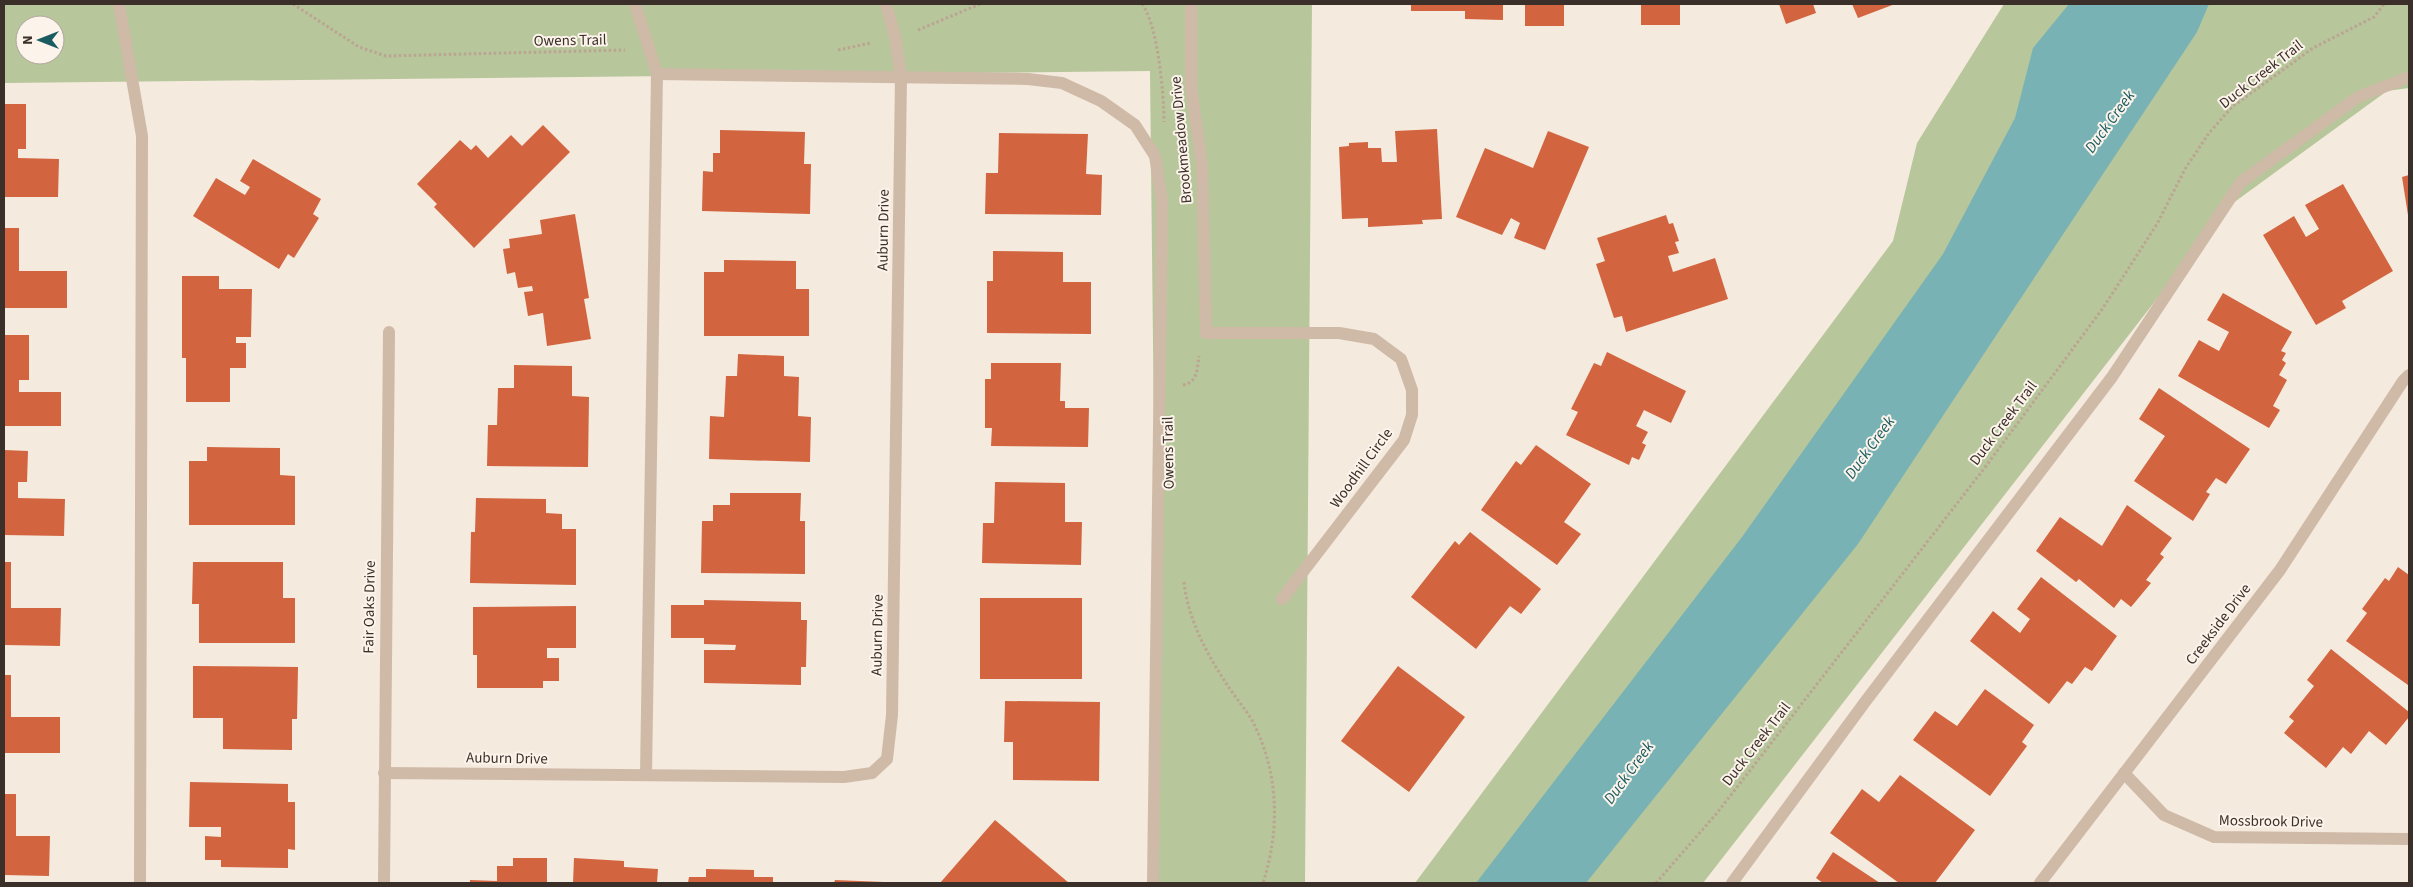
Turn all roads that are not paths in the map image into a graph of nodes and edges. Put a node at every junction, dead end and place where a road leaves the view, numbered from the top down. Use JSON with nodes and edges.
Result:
{"nodes":[{"id":1,"x":119,"y":4,"type":"edge"},
{"id":2,"x":635,"y":4,"type":"edge"},
{"id":3,"x":886,"y":4,"type":"edge"},
{"id":4,"x":1191,"y":4,"type":"edge"},
{"id":5,"x":657,"y":74,"type":"junction"},
{"id":6,"x":901,"y":77,"type":"junction"},
{"id":7,"x":2409,"y":77,"type":"edge"},
{"id":8,"x":389,"y":332,"type":"dead end"},
{"id":9,"x":1206,"y":333,"type":"joint"},
{"id":10,"x":2409,"y":375,"type":"edge"},
{"id":11,"x":1282,"y":600,"type":"dead end"},
{"id":12,"x":384,"y":773,"type":"junction"},
{"id":13,"x":2124,"y":773,"type":"junction"},
{"id":14,"x":646,"y":776,"type":"junction"},
{"id":15,"x":2409,"y":839,"type":"edge"},
{"id":16,"x":140,"y":883,"type":"edge"},
{"id":17,"x":384,"y":883,"type":"edge"},
{"id":18,"x":1153,"y":883,"type":"edge"},
{"id":19,"x":1732,"y":883,"type":"edge"},
{"id":20,"x":2040,"y":883,"type":"edge"}],
"edges":[{"from":1,"to":16,"type":"street"},
{"from":2,"to":5,"type":"street"},
{"from":3,"to":6,"type":"street","name":"Auburn Drive"},
{"from":4,"to":9,"type":"street","name":"Brookmeadow Drive"},
{"from":5,"to":6,"type":"street"},
{"from":5,"to":14,"type":"street"},
{"from":6,"to":14,"type":"street","name":"Auburn Drive"},
{"from":6,"to":18,"type":"street"},
{"from":7,"to":19,"type":"street"},
{"from":8,"to":12,"type":"street","name":"Fair Oaks Drive"},
{"from":9,"to":11,"type":"street","name":"Woodhill Circle"},
{"from":10,"to":13,"type":"street","name":"Creekside Drive"},
{"from":12,"to":14,"type":"street","name":"Auburn Drive"},
{"from":12,"to":17,"type":"street","name":"Fair Oaks Drive"},
{"from":13,"to":15,"type":"street","name":"Mossbrook Drive"},
{"from":13,"to":20,"type":"street","name":"Creekside Drive"}]}
